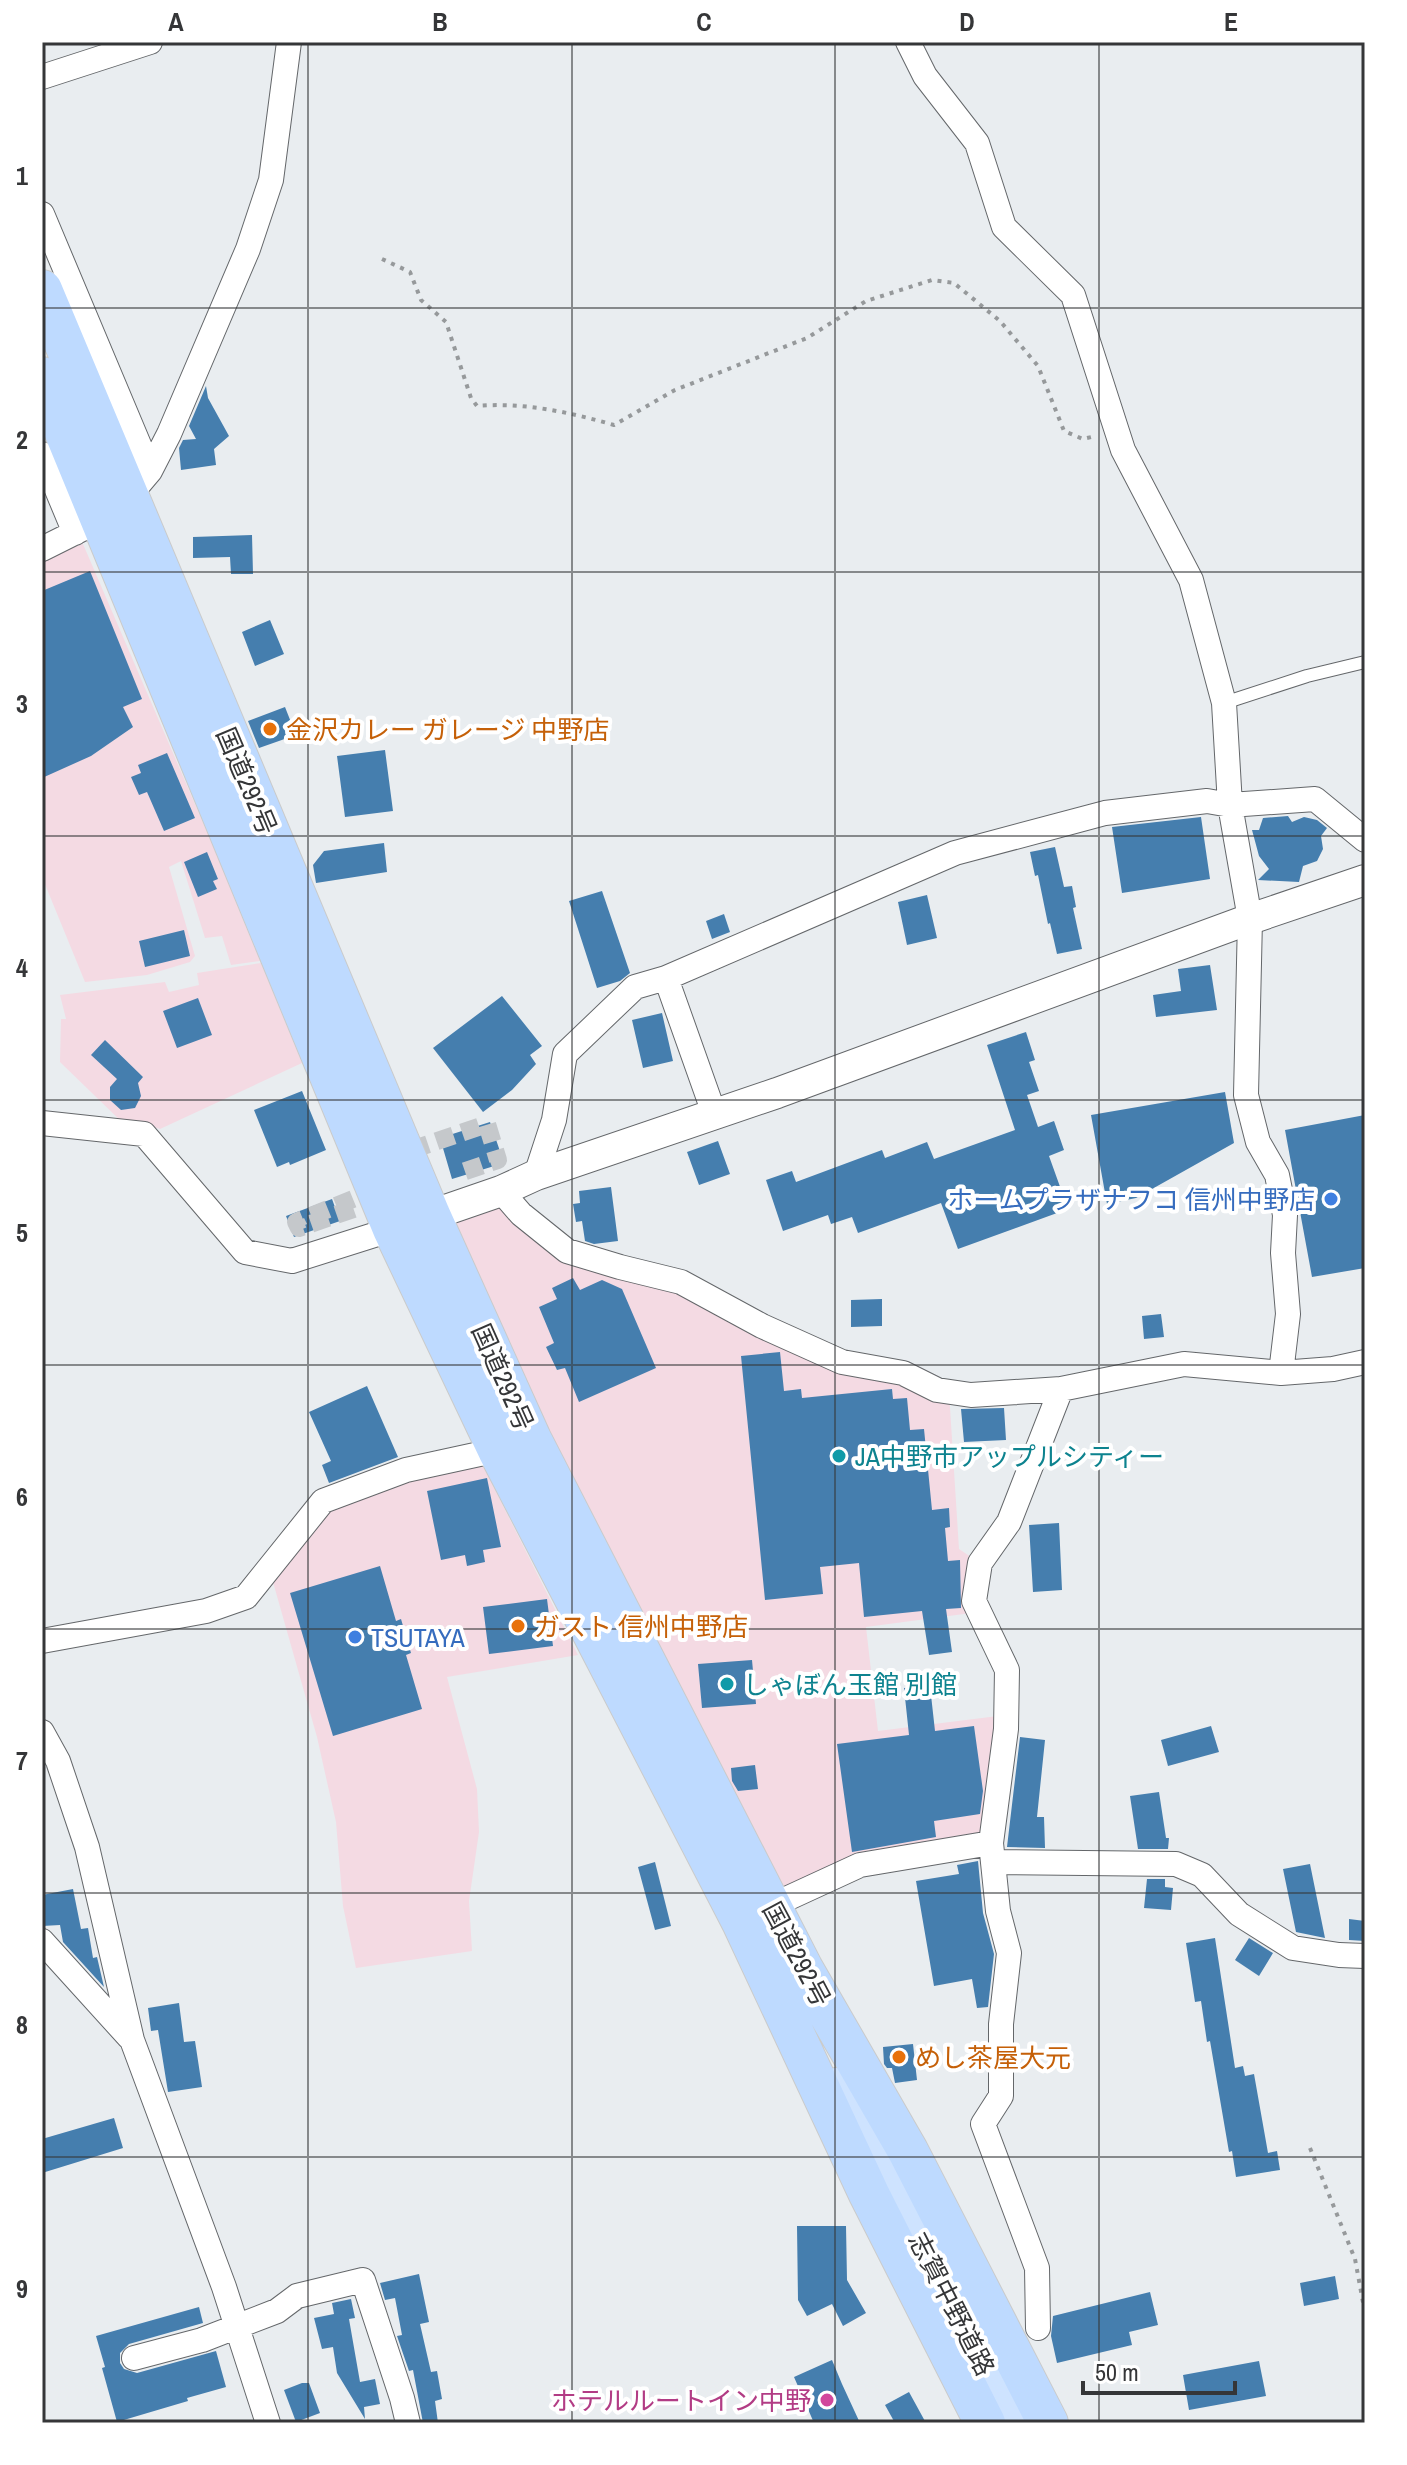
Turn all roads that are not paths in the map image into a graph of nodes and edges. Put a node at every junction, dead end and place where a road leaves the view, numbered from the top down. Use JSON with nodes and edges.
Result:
{"nodes":[{"id":1,"x":150,"y":42,"type":"edge"},
{"id":2,"x":289,"y":42,"type":"edge"},
{"id":3,"x":908,"y":42,"type":"edge"},
{"id":4,"x":42,"y":77,"type":"edge"},
{"id":5,"x":42,"y":214,"type":"edge"},
{"id":6,"x":42,"y":290,"type":"edge"},
{"id":7,"x":42,"y":377,"type":"edge"},
{"id":8,"x":42,"y":454,"type":"edge"},
{"id":9,"x":113,"y":505,"type":"junction"},
{"id":10,"x":42,"y":549,"type":"edge"},
{"id":11,"x":1365,"y":662,"type":"edge"},
{"id":12,"x":1224,"y":703,"type":"junction"},
{"id":13,"x":1230,"y":805,"type":"junction"},
{"id":14,"x":1365,"y":840,"type":"edge"},
{"id":15,"x":1365,"y":880,"type":"edge"},
{"id":16,"x":1250,"y":919,"type":"junction"},
{"id":17,"x":666,"y":978,"type":"junction"},
{"id":18,"x":715,"y":1116,"type":"junction"},
{"id":19,"x":42,"y":1123,"type":"edge"},
{"id":20,"x":536,"y":1175,"type":"junction"},
{"id":21,"x":501,"y":1191,"type":"junction"},
{"id":22,"x":430,"y":1215,"type":"junction"},
{"id":23,"x":393,"y":1229,"type":"junction"},
{"id":24,"x":1365,"y":1362,"type":"edge"},
{"id":25,"x":1281,"y":1373,"type":"junction"},
{"id":26,"x":1061,"y":1389,"type":"junction"},
{"id":27,"x":498,"y":1450,"type":"junction"},
{"id":28,"x":42,"y":1641,"type":"edge"},
{"id":29,"x":42,"y":1732,"type":"edge"},
{"id":30,"x":993,"y":1852,"type":"junction"},
{"id":31,"x":756,"y":1914,"type":"junction"},
{"id":32,"x":42,"y":1941,"type":"edge"},
{"id":33,"x":1365,"y":1956,"type":"edge"},
{"id":34,"x":132,"y":2040,"type":"junction"},
{"id":35,"x":236,"y":2326,"type":"junction"},
{"id":36,"x":1038,"y":2328,"type":"dead end"},
{"id":37,"x":134,"y":2358,"type":"dead end"},
{"id":38,"x":268,"y":2423,"type":"edge"},
{"id":39,"x":408,"y":2423,"type":"edge"},
{"id":40,"x":985,"y":2423,"type":"edge"},
{"id":41,"x":1012,"y":2423,"type":"edge"},
{"id":42,"x":1048,"y":2423,"type":"edge"}],
"edges":[{"from":1,"to":4,"type":"street"},
{"from":2,"to":9,"type":"street"},
{"from":3,"to":12,"type":"street"},
{"from":5,"to":9,"type":"street"},
{"from":6,"to":9,"type":"highway","name":"国道292号"},
{"from":7,"to":9,"type":"highway","name":"国道292号"},
{"from":8,"to":9,"type":"street"},
{"from":9,"to":10,"type":"street"},
{"from":9,"to":22,"type":"highway","name":"国道292号"},
{"from":9,"to":23,"type":"highway","name":"国道292号"},
{"from":11,"to":12,"type":"lane"},
{"from":12,"to":13,"type":"street"},
{"from":13,"to":14,"type":"street"},
{"from":13,"to":16,"type":"street"},
{"from":13,"to":17,"type":"street"},
{"from":15,"to":16,"type":"street"},
{"from":16,"to":18,"type":"street"},
{"from":16,"to":25,"type":"street"},
{"from":17,"to":18,"type":"street"},
{"from":17,"to":20,"type":"street"},
{"from":18,"to":20,"type":"street"},
{"from":19,"to":23,"type":"street"},
{"from":20,"to":21,"type":"street"},
{"from":21,"to":22,"type":"street"},
{"from":21,"to":26,"type":"street"},
{"from":22,"to":23,"type":"street"},
{"from":22,"to":31,"type":"highway","name":"国道292号"},
{"from":23,"to":27,"type":"highway","name":"国道292号"},
{"from":24,"to":25,"type":"street"},
{"from":25,"to":26,"type":"street"},
{"from":26,"to":30,"type":"street"},
{"from":27,"to":28,"type":"street"},
{"from":27,"to":31,"type":"highway","name":"国道292号"},
{"from":29,"to":34,"type":"street"},
{"from":30,"to":31,"type":"street"},
{"from":30,"to":33,"type":"street"},
{"from":30,"to":36,"type":"street"},
{"from":31,"to":40,"type":"highway","name":"国道292号"},
{"from":31,"to":41,"type":"main road","name":"志賀中野道路"},
{"from":31,"to":42,"type":"highway","name":"国道292号"},
{"from":32,"to":34,"type":"street"},
{"from":34,"to":35,"type":"street"},
{"from":35,"to":37,"type":"street"},
{"from":35,"to":38,"type":"street"},
{"from":35,"to":39,"type":"street"}]}
